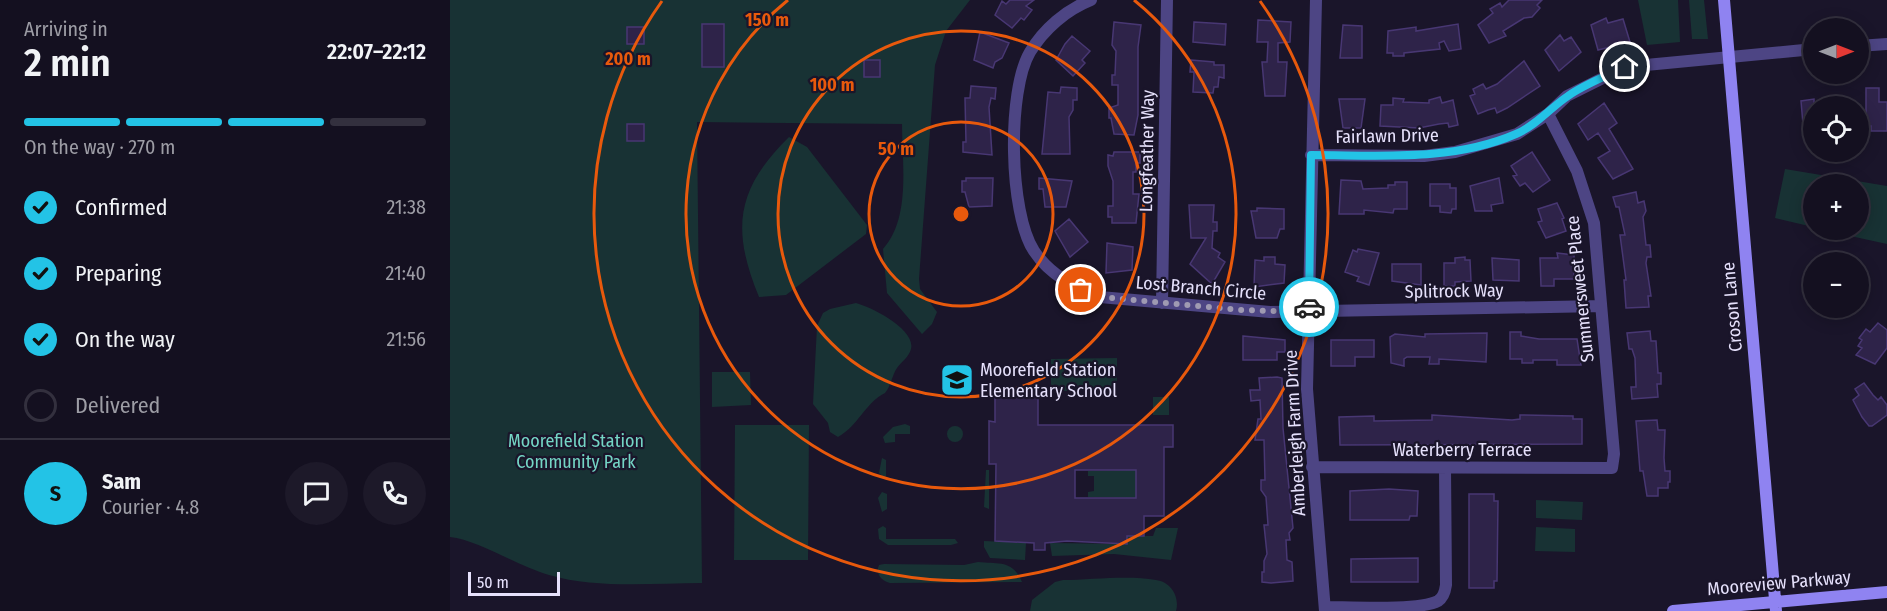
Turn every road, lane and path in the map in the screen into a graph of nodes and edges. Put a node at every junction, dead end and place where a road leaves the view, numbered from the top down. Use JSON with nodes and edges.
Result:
{"nodes":[{"id":1,"x":1091,"y":0,"type":"edge"},
{"id":2,"x":1167,"y":0,"type":"edge"},
{"id":3,"x":1316,"y":0,"type":"edge"},
{"id":4,"x":1724,"y":0,"type":"edge"},
{"id":5,"x":1887,"y":44,"type":"edge"},
{"id":6,"x":1869,"y":45,"type":"edge"},
{"id":7,"x":1803,"y":50,"type":"edge"},
{"id":8,"x":1728,"y":56,"type":"junction"},
{"id":9,"x":1548,"y":114,"type":"junction"},
{"id":10,"x":1311,"y":155,"type":"junction"},
{"id":11,"x":1162,"y":303,"type":"junction"},
{"id":12,"x":1601,"y":306,"type":"junction"},
{"id":13,"x":1308,"y":312,"type":"junction"},
{"id":14,"x":1312,"y":467,"type":"junction"},
{"id":15,"x":1445,"y":468,"type":"junction"},
{"id":16,"x":1612,"y":468,"type":"joint"},
{"id":17,"x":1887,"y":592,"type":"edge"},
{"id":18,"x":1776,"y":606,"type":"edge"},
{"id":19,"x":1325,"y":609,"type":"edge"},
{"id":20,"x":1673,"y":611,"type":"edge"}],
"edges":[{"from":1,"to":11,"type":"street","name":"Lost Branch Circle"},
{"from":2,"to":11,"type":"street","name":"Longfeather Way"},
{"from":3,"to":10,"type":"street","name":"Amberleigh Farm Drive"},
{"from":4,"to":8,"type":"main road","name":"Croson Lane"},
{"from":5,"to":6,"type":"street"},
{"from":7,"to":8,"type":"street","name":"Fairlawn Drive"},
{"from":8,"to":9,"type":"street","name":"Fairlawn Drive"},
{"from":8,"to":18,"type":"main road","name":"Croson Lane"},
{"from":9,"to":10,"type":"street","name":"Fairlawn Drive"},
{"from":9,"to":12,"type":"street","name":"Summersweet Place"},
{"from":10,"to":13,"type":"street","name":"Amberleigh Farm Drive"},
{"from":11,"to":13,"type":"street","name":"Lost Branch Circle"},
{"from":12,"to":13,"type":"street","name":"Splitrock Way"},
{"from":12,"to":16,"type":"street","name":"Summersweet Place"},
{"from":13,"to":14,"type":"street","name":"Amberleigh Farm Drive"},
{"from":14,"to":15,"type":"street","name":"Waterberry Terrace"},
{"from":14,"to":19,"type":"street","name":"Amberleigh Farm Drive"},
{"from":15,"to":16,"type":"street","name":"Waterberry Terrace"},
{"from":15,"to":19,"type":"street"},
{"from":17,"to":18,"type":"main road","name":"Mooreview Parkway"},
{"from":18,"to":20,"type":"main road","name":"Mooreview Parkway"}]}
